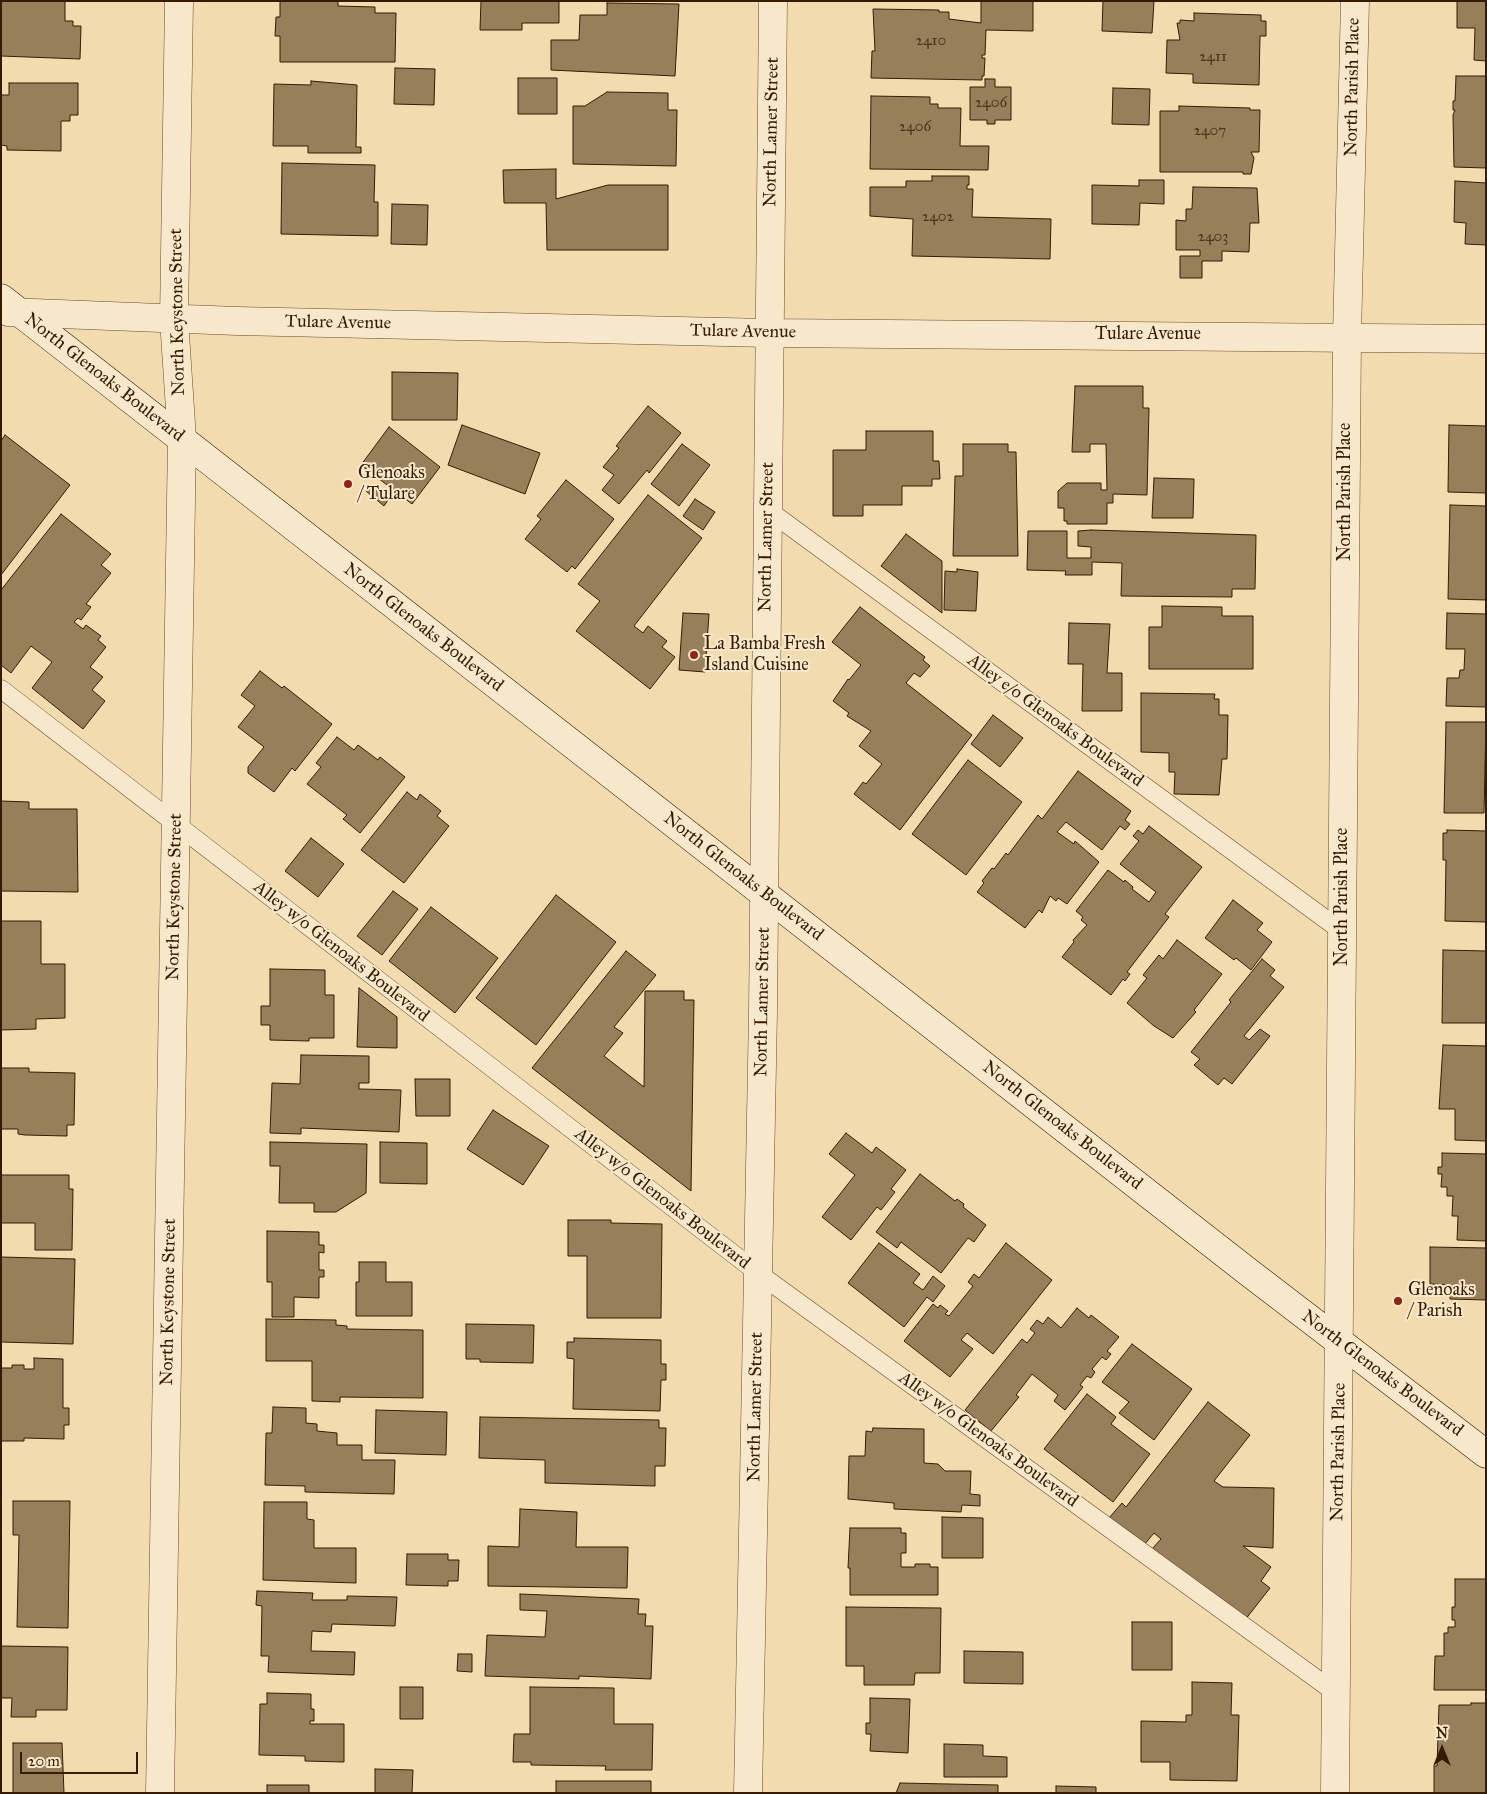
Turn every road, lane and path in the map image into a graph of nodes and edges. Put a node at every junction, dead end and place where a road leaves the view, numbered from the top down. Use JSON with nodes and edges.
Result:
{"nodes":[{"id":1,"x":179,"y":1,"type":"edge"},
{"id":2,"x":773,"y":1,"type":"edge"},
{"id":3,"x":1355,"y":1,"type":"edge"},
{"id":4,"x":8,"y":308,"type":"edge"},
{"id":5,"x":174,"y":319,"type":"junction"},
{"id":6,"x":769,"y":333,"type":"junction"},
{"id":7,"x":1347,"y":336,"type":"junction"},
{"id":8,"x":1486,"y":339,"type":"edge"},
{"id":9,"x":182,"y":439,"type":"junction"},
{"id":10,"x":768,"y":510,"type":"junction"},
{"id":11,"x":1,"y":689,"type":"edge"},
{"id":12,"x":176,"y":826,"type":"junction"},
{"id":13,"x":764,"y":892,"type":"junction"},
{"id":14,"x":1343,"y":932,"type":"junction"},
{"id":15,"x":758,"y":1273,"type":"junction"},
{"id":16,"x":1340,"y":1342,"type":"junction"},
{"id":17,"x":1486,"y":1454,"type":"edge"},
{"id":18,"x":1336,"y":1693,"type":"junction"},
{"id":19,"x":160,"y":1793,"type":"edge"},
{"id":20,"x":748,"y":1793,"type":"edge"},
{"id":21,"x":1335,"y":1793,"type":"edge"}],
"edges":[{"from":1,"to":5,"type":"street","name":"North Keystone Street"},
{"from":2,"to":6,"type":"street","name":"North Lamer Street"},
{"from":3,"to":7,"type":"street","name":"North Parish Place"},
{"from":4,"to":5,"type":"street","name":"Tulare Avenue"},
{"from":4,"to":9,"type":"street","name":"North Glenoaks Boulevard"},
{"from":5,"to":6,"type":"street","name":"Tulare Avenue"},
{"from":5,"to":9,"type":"street","name":"North Keystone Street"},
{"from":6,"to":7,"type":"street","name":"Tulare Avenue"},
{"from":6,"to":10,"type":"street","name":"North Lamer Street"},
{"from":7,"to":8,"type":"street","name":"Tulare Avenue"},
{"from":7,"to":14,"type":"street","name":"North Parish Place"},
{"from":9,"to":12,"type":"street","name":"North Keystone Street"},
{"from":9,"to":13,"type":"street","name":"North Glenoaks Boulevard"},
{"from":10,"to":13,"type":"street","name":"North Lamer Street"},
{"from":10,"to":14,"type":"lane","name":"Alley e/o Glenoaks Boulevard"},
{"from":11,"to":12,"type":"lane","name":"Alley w/o Glenoaks Boulevard"},
{"from":12,"to":15,"type":"lane","name":"Alley w/o Glenoaks Boulevard"},
{"from":12,"to":19,"type":"street","name":"North Keystone Street"},
{"from":13,"to":15,"type":"street","name":"North Lamer Street"},
{"from":13,"to":16,"type":"street","name":"North Glenoaks Boulevard"},
{"from":14,"to":16,"type":"street","name":"North Parish Place"},
{"from":15,"to":18,"type":"lane","name":"Alley w/o Glenoaks Boulevard"},
{"from":15,"to":20,"type":"street","name":"North Lamer Street"},
{"from":16,"to":17,"type":"street","name":"North Glenoaks Boulevard"},
{"from":16,"to":18,"type":"street","name":"North Parish Place"},
{"from":18,"to":21,"type":"street","name":"North Parish Place"}]}
